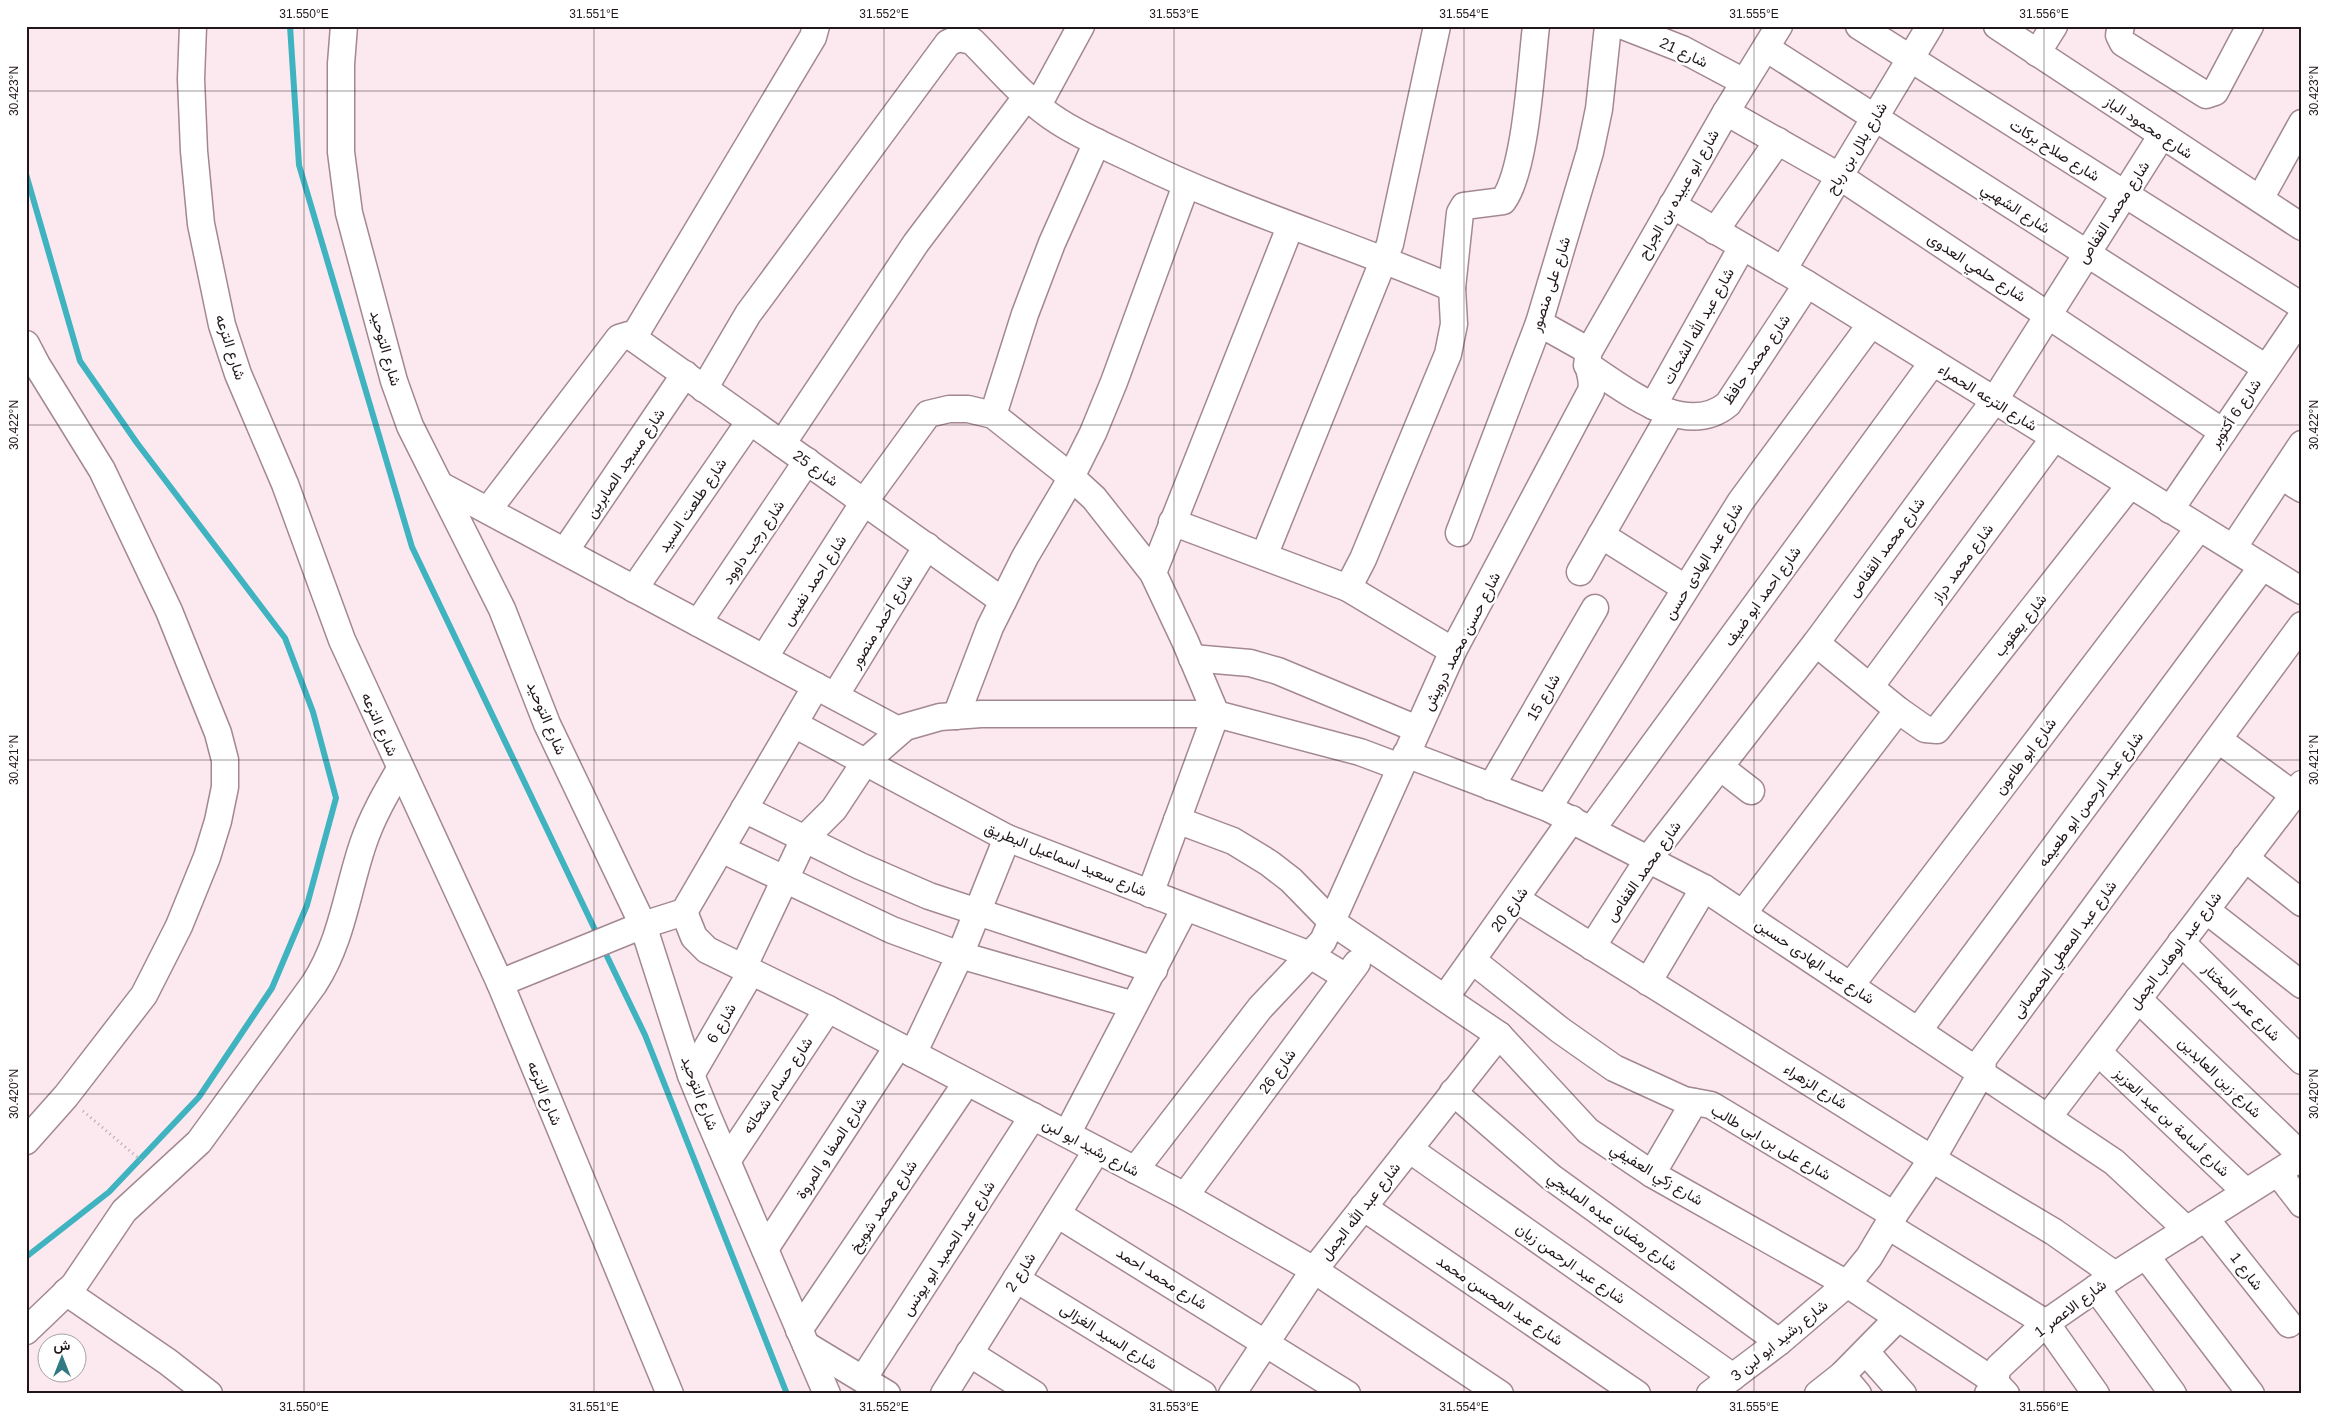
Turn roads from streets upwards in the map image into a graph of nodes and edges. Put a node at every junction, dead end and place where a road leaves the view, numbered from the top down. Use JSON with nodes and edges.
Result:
{"nodes":[{"id":1,"x":193,"y":26,"type":"edge"},
{"id":2,"x":344,"y":26,"type":"edge"},
{"id":3,"x":816,"y":26,"type":"edge"},
{"id":4,"x":1081,"y":26,"type":"edge"},
{"id":5,"x":1437,"y":26,"type":"edge"},
{"id":6,"x":1536,"y":26,"type":"edge"},
{"id":7,"x":1608,"y":26,"type":"edge"},
{"id":8,"x":1623,"y":26,"type":"edge"},
{"id":9,"x":1859,"y":26,"type":"edge"},
{"id":10,"x":1930,"y":26,"type":"edge"},
{"id":11,"x":1997,"y":26,"type":"edge"},
{"id":12,"x":2054,"y":26,"type":"edge"},
{"id":13,"x":2250,"y":26,"type":"edge"},
{"id":14,"x":2123,"y":35,"type":"edge"},
{"id":15,"x":1773,"y":37,"type":"edge"},
{"id":16,"x":2038,"y":53,"type":"junction"},
{"id":17,"x":1910,"y":58,"type":"junction"},
{"id":18,"x":1744,"y":82,"type":"junction"},
{"id":19,"x":1033,"y":101,"type":"junction"},
{"id":20,"x":1726,"y":112,"type":"junction"},
{"id":21,"x":1875,"y":118,"type":"junction"},
{"id":22,"x":2302,"y":123,"type":"edge"},
{"id":23,"x":2162,"y":135,"type":"junction"},
{"id":24,"x":1778,"y":141,"type":"junction"},
{"id":25,"x":1097,"y":142,"type":"junction"},
{"id":26,"x":1839,"y":176,"type":"junction"},
{"id":27,"x":1186,"y":186,"type":"junction"},
{"id":28,"x":2125,"y":194,"type":"junction"},
{"id":29,"x":2260,"y":199,"type":"junction"},
{"id":30,"x":1672,"y":205,"type":"junction"},
{"id":31,"x":1290,"y":227,"type":"junction"},
{"id":32,"x":2302,"y":227,"type":"edge"},
{"id":33,"x":1715,"y":231,"type":"junction"},
{"id":34,"x":1742,"y":247,"type":"junction"},
{"id":35,"x":2086,"y":253,"type":"junction"},
{"id":36,"x":1384,"y":258,"type":"junction"},
{"id":37,"x":1783,"y":270,"type":"junction"},
{"id":38,"x":1807,"y":284,"type":"junction"},
{"id":39,"x":1452,"y":288,"type":"junction"},
{"id":40,"x":2302,"y":306,"type":"edge"},
{"id":41,"x":2048,"y":315,"type":"junction"},
{"id":42,"x":2302,"y":316,"type":"edge"},
{"id":43,"x":1539,"y":323,"type":"junction"},
{"id":44,"x":1870,"y":324,"type":"junction"},
{"id":45,"x":631,"y":336,"type":"junction"},
{"id":46,"x":26,"y":344,"type":"edge"},
{"id":47,"x":1588,"y":358,"type":"junction"},
{"id":48,"x":1933,"y":362,"type":"junction"},
{"id":49,"x":2266,"y":368,"type":"junction"},
{"id":50,"x":694,"y":382,"type":"junction"},
{"id":51,"x":1994,"y":400,"type":"junction"},
{"id":52,"x":1662,"y":410,"type":"junction"},
{"id":53,"x":993,"y":415,"type":"junction"},
{"id":54,"x":750,"y":421,"type":"junction"},
{"id":55,"x":2223,"y":432,"type":"junction"},
{"id":56,"x":2054,"y":438,"type":"junction"},
{"id":57,"x":782,"y":444,"type":"junction"},
{"id":58,"x":2302,"y":444,"type":"edge"},
{"id":59,"x":807,"y":462,"type":"junction"},
{"id":60,"x":1070,"y":476,"type":"junction"},
{"id":61,"x":2291,"y":482,"type":"edge"},
{"id":62,"x":440,"y":484,"type":"junction"},
{"id":63,"x":2130,"y":485,"type":"junction"},
{"id":64,"x":864,"y":502,"type":"junction"},
{"id":65,"x":488,"y":510,"type":"junction"},
{"id":66,"x":2170,"y":510,"type":"junction"},
{"id":67,"x":1172,"y":522,"type":"junction"},
{"id":68,"x":2199,"y":528,"type":"junction"},
{"id":69,"x":1459,"y":533,"type":"dead end"},
{"id":70,"x":1601,"y":535,"type":"junction"},
{"id":71,"x":927,"y":546,"type":"junction"},
{"id":72,"x":2233,"y":548,"type":"junction"},
{"id":73,"x":565,"y":551,"type":"junction"},
{"id":74,"x":1264,"y":556,"type":"junction"},
{"id":75,"x":2262,"y":567,"type":"junction"},
{"id":76,"x":1580,"y":572,"type":"dead end"},
{"id":77,"x":1153,"y":573,"type":"junction"},
{"id":78,"x":634,"y":588,"type":"junction"},
{"id":79,"x":1348,"y":588,"type":"junction"},
{"id":80,"x":1685,"y":588,"type":"junction"},
{"id":81,"x":2302,"y":591,"type":"edge"},
{"id":82,"x":1003,"y":601,"type":"junction"},
{"id":83,"x":1595,"y":608,"type":"dead end"},
{"id":84,"x":698,"y":623,"type":"junction"},
{"id":85,"x":2302,"y":625,"type":"edge"},
{"id":86,"x":1816,"y":643,"type":"junction"},
{"id":87,"x":1453,"y":651,"type":"junction"},
{"id":88,"x":764,"y":658,"type":"junction"},
{"id":89,"x":1192,"y":658,"type":"junction"},
{"id":90,"x":1870,"y":687,"type":"junction"},
{"id":91,"x":826,"y":691,"type":"junction"},
{"id":92,"x":1898,"y":710,"type":"junction"},
{"id":93,"x":1216,"y":714,"type":"junction"},
{"id":94,"x":956,"y":716,"type":"junction"},
{"id":95,"x":794,"y":724,"type":"junction"},
{"id":96,"x":1417,"y":729,"type":"junction"},
{"id":97,"x":900,"y":731,"type":"junction"},
{"id":98,"x":2219,"y":740,"type":"junction"},
{"id":99,"x":1403,"y":760,"type":"junction"},
{"id":100,"x":865,"y":762,"type":"junction"},
{"id":101,"x":1720,"y":767,"type":"junction"},
{"id":102,"x":400,"y":768,"type":"junction"},
{"id":103,"x":1491,"y":787,"type":"junction"},
{"id":104,"x":1751,"y":791,"type":"dead end"},
{"id":105,"x":2296,"y":799,"type":"edge"},
{"id":106,"x":1548,"y":808,"type":"junction"},
{"id":107,"x":744,"y":809,"type":"junction"},
{"id":108,"x":1177,"y":820,"type":"junction"},
{"id":109,"x":1582,"y":824,"type":"junction"},
{"id":110,"x":1008,"y":838,"type":"junction"},
{"id":111,"x":804,"y":839,"type":"junction"},
{"id":112,"x":721,"y":849,"type":"junction"},
{"id":113,"x":1649,"y":858,"type":"junction"},
{"id":114,"x":2245,"y":858,"type":"junction"},
{"id":115,"x":784,"y":880,"type":"junction"},
{"id":116,"x":1704,"y":888,"type":"junction"},
{"id":117,"x":1150,"y":894,"type":"junction"},
{"id":118,"x":1516,"y":899,"type":"junction"},
{"id":119,"x":2302,"y":903,"type":"edge"},
{"id":120,"x":1186,"y":908,"type":"junction"},
{"id":121,"x":2206,"y":910,"type":"junction"},
{"id":122,"x":684,"y":912,"type":"junction"},
{"id":123,"x":976,"y":912,"type":"junction"},
{"id":124,"x":1744,"y":912,"type":"junction"},
{"id":125,"x":1332,"y":922,"type":"junction"},
{"id":126,"x":643,"y":925,"type":"junction"},
{"id":127,"x":2181,"y":942,"type":"junction"},
{"id":128,"x":1369,"y":946,"type":"junction"},
{"id":129,"x":1592,"y":947,"type":"junction"},
{"id":130,"x":960,"y":954,"type":"junction"},
{"id":131,"x":1310,"y":955,"type":"junction"},
{"id":132,"x":1472,"y":960,"type":"junction"},
{"id":133,"x":747,"y":970,"type":"junction"},
{"id":134,"x":1154,"y":970,"type":"junction"},
{"id":135,"x":1346,"y":977,"type":"junction"},
{"id":136,"x":1648,"y":982,"type":"junction"},
{"id":137,"x":500,"y":983,"type":"junction"},
{"id":138,"x":1851,"y":985,"type":"junction"},
{"id":139,"x":2302,"y":986,"type":"edge"},
{"id":140,"x":1445,"y":998,"type":"junction"},
{"id":141,"x":2138,"y":999,"type":"junction"},
{"id":142,"x":1134,"y":1005,"type":"junction"},
{"id":143,"x":828,"y":1009,"type":"junction"},
{"id":144,"x":1918,"y":1031,"type":"junction"},
{"id":145,"x":1498,"y":1035,"type":"junction"},
{"id":146,"x":906,"y":1050,"type":"junction"},
{"id":147,"x":2098,"y":1052,"type":"junction"},
{"id":148,"x":2302,"y":1061,"type":"edge"},
{"id":149,"x":1982,"y":1072,"type":"junction"},
{"id":150,"x":692,"y":1075,"type":"junction"},
{"id":151,"x":967,"y":1082,"type":"junction"},
{"id":152,"x":1453,"y":1092,"type":"junction"},
{"id":153,"x":1694,"y":1102,"type":"junction"},
{"id":154,"x":1033,"y":1116,"type":"junction"},
{"id":155,"x":2048,"y":1116,"type":"junction"},
{"id":156,"x":1068,"y":1134,"type":"junction"},
{"id":157,"x":26,"y":1141,"type":"edge"},
{"id":158,"x":1409,"y":1149,"type":"junction"},
{"id":159,"x":1097,"y":1150,"type":"junction"},
{"id":160,"x":2302,"y":1156,"type":"edge"},
{"id":161,"x":1932,"y":1159,"type":"junction"},
{"id":162,"x":726,"y":1161,"type":"junction"},
{"id":163,"x":1135,"y":1170,"type":"junction"},
{"id":164,"x":2278,"y":1173,"type":"junction"},
{"id":165,"x":1652,"y":1174,"type":"junction"},
{"id":166,"x":2246,"y":1192,"type":"junction"},
{"id":167,"x":1185,"y":1196,"type":"junction"},
{"id":168,"x":2302,"y":1204,"type":"edge"},
{"id":169,"x":1363,"y":1207,"type":"junction"},
{"id":170,"x":1057,"y":1214,"type":"junction"},
{"id":171,"x":1891,"y":1221,"type":"junction"},
{"id":172,"x":2196,"y":1224,"type":"junction"},
{"id":173,"x":764,"y":1249,"type":"junction"},
{"id":174,"x":2146,"y":1256,"type":"junction"},
{"id":175,"x":1314,"y":1270,"type":"junction"},
{"id":176,"x":1016,"y":1279,"type":"junction"},
{"id":177,"x":2105,"y":1281,"type":"junction"},
{"id":178,"x":1847,"y":1284,"type":"junction"},
{"id":179,"x":66,"y":1292,"type":"junction"},
{"id":180,"x":1898,"y":1318,"type":"junction"},
{"id":181,"x":2046,"y":1323,"type":"junction"},
{"id":182,"x":2288,"y":1324,"type":"dead end"},
{"id":183,"x":26,"y":1331,"type":"edge"},
{"id":184,"x":802,"y":1338,"type":"junction"},
{"id":185,"x":1266,"y":1342,"type":"junction"},
{"id":186,"x":1780,"y":1342,"type":"junction"},
{"id":187,"x":1866,"y":1352,"type":"junction"},
{"id":188,"x":969,"y":1353,"type":"junction"},
{"id":189,"x":1732,"y":1377,"type":"junction"},
{"id":190,"x":863,"y":1379,"type":"junction"},
{"id":191,"x":1850,"y":1384,"type":"edge"},
{"id":192,"x":1483,"y":1389,"type":"edge"},
{"id":193,"x":1996,"y":1390,"type":"edge"},
{"id":194,"x":209,"y":1394,"type":"edge"},
{"id":195,"x":670,"y":1394,"type":"edge"},
{"id":196,"x":827,"y":1394,"type":"edge"},
{"id":197,"x":887,"y":1394,"type":"edge"},
{"id":198,"x":944,"y":1394,"type":"edge"},
{"id":199,"x":1034,"y":1394,"type":"edge"},
{"id":200,"x":1202,"y":1394,"type":"edge"},
{"id":201,"x":1232,"y":1394,"type":"edge"},
{"id":202,"x":1347,"y":1394,"type":"edge"},
{"id":203,"x":1637,"y":1394,"type":"edge"},
{"id":204,"x":1710,"y":1394,"type":"edge"},
{"id":205,"x":1818,"y":1394,"type":"edge"},
{"id":206,"x":1903,"y":1394,"type":"edge"},
{"id":207,"x":2096,"y":1394,"type":"edge"},
{"id":208,"x":2173,"y":1394,"type":"edge"},
{"id":209,"x":2251,"y":1394,"type":"edge"}],
"edges":[{"from":1,"to":102,"type":"street","name":"شارع الترعه"},
{"from":2,"to":62,"type":"street","name":"شارع التوحيد"},
{"from":3,"to":45,"type":"street"},
{"from":4,"to":19,"type":"street"},
{"from":5,"to":36,"type":"street"},
{"from":6,"to":39,"type":"street"},
{"from":7,"to":43,"type":"street","name":"شارع على منصور"},
{"from":8,"to":18,"type":"street","name":"شارع 21"},
{"from":9,"to":17,"type":"street","name":"شارع صلاح بركات"},
{"from":10,"to":17,"type":"street","name":"شارع بلال بن رباح"},
{"from":11,"to":16,"type":"street","name":"شارع محمود الباز"},
{"from":12,"to":16,"type":"street"},
{"from":13,"to":14,"type":"street"},
{"from":15,"to":18,"type":"street","name":"شارع ابو عبيده بن الجراح"},
{"from":15,"to":21,"type":"street","name":"شارع الشهبي"},
{"from":16,"to":23,"type":"street","name":"شارع محمود الباز"},
{"from":17,"to":21,"type":"street","name":"شارع بلال بن رباح"},
{"from":17,"to":28,"type":"street","name":"شارع صلاح بركات"},
{"from":18,"to":20,"type":"street","name":"شارع ابو عبيده بن الجراح"},
{"from":19,"to":25,"type":"street","name":"شارع مسجد الصابرين"},
{"from":19,"to":50,"type":"street","name":"شارع مسجد الصابرين"},
{"from":19,"to":57,"type":"street"},
{"from":20,"to":24,"type":"street","name":"شارع حلمي العدوى"},
{"from":20,"to":30,"type":"street","name":"شارع ابو عبيده بن الجراح"},
{"from":21,"to":26,"type":"street","name":"شارع بلال بن رباح"},
{"from":21,"to":35,"type":"street","name":"شارع الشهبي"},
{"from":22,"to":29,"type":"street"},
{"from":23,"to":28,"type":"street","name":"شارع محمد القفاص"},
{"from":23,"to":29,"type":"street","name":"شارع محمود الباز"},
{"from":24,"to":26,"type":"street","name":"شارع حلمي العدوى"},
{"from":24,"to":33,"type":"street"},
{"from":25,"to":27,"type":"street","name":"شارع مسجد الصابرين"},
{"from":25,"to":53,"type":"street"},
{"from":26,"to":37,"type":"street","name":"شارع بلال بن رباح"},
{"from":26,"to":41,"type":"street","name":"شارع حلمي العدوى"},
{"from":27,"to":31,"type":"street","name":"شارع مسجد الصابرين"},
{"from":27,"to":60,"type":"street"},
{"from":28,"to":35,"type":"street","name":"شارع محمد القفاص"},
{"from":28,"to":40,"type":"street","name":"شارع صلاح بركات"},
{"from":29,"to":32,"type":"street","name":"شارع محمود الباز"},
{"from":30,"to":33,"type":"street","name":"شارع الترعه الحمراء"},
{"from":30,"to":47,"type":"street","name":"شارع ابو عبيده بن الجراح"},
{"from":31,"to":36,"type":"street","name":"شارع مسجد الصابرين"},
{"from":31,"to":67,"type":"street"},
{"from":33,"to":34,"type":"street","name":"شارع الترعه الحمراء"},
{"from":34,"to":37,"type":"street","name":"شارع الترعه الحمراء"},
{"from":34,"to":52,"type":"street","name":"شارع عبد الله الشحات"},
{"from":35,"to":41,"type":"street","name":"شارع محمد القفاص"},
{"from":35,"to":49,"type":"street","name":"شارع الشهبي"},
{"from":36,"to":39,"type":"street","name":"شارع مسجد الصابرين"},
{"from":36,"to":74,"type":"street"},
{"from":37,"to":38,"type":"street","name":"شارع الترعه الحمراء"},
{"from":38,"to":44,"type":"street","name":"شارع الترعه الحمراء"},
{"from":38,"to":52,"type":"street","name":"شارع محمد حافظ"},
{"from":39,"to":79,"type":"street"},
{"from":41,"to":51,"type":"street","name":"شارع محمد القفاص"},
{"from":41,"to":55,"type":"street","name":"شارع حلمي العدوى"},
{"from":42,"to":49,"type":"street","name":"شارع 6 أكتوبر"},
{"from":43,"to":47,"type":"street","name":"شارع محمد حافظ"},
{"from":43,"to":69,"type":"street","name":"شارع على منصور"},
{"from":44,"to":48,"type":"street","name":"شارع الترعه الحمراء"},
{"from":44,"to":80,"type":"street","name":"شارع عبد الهادى حسن"},
{"from":45,"to":50,"type":"street","name":"شارع 25"},
{"from":45,"to":65,"type":"street"},
{"from":46,"to":157,"type":"street"},
{"from":47,"to":52,"type":"street","name":"شارع محمد حافظ"},
{"from":47,"to":87,"type":"street","name":"شارع حسن محمد درويش"},
{"from":48,"to":51,"type":"street","name":"شارع الترعه الحمراء"},
{"from":48,"to":109,"type":"street","name":"شارع احمد ابو ضيف"},
{"from":49,"to":55,"type":"street","name":"شارع 6 أكتوبر"},
{"from":50,"to":54,"type":"street","name":"شارع 25"},
{"from":50,"to":73,"type":"street","name":"شارع مسجد الصابرين"},
{"from":51,"to":56,"type":"street","name":"شارع الترعه الحمراء"},
{"from":51,"to":86,"type":"street","name":"شارع محمد القفاص"},
{"from":52,"to":70,"type":"street","name":"شارع عبد الله الشحات"},
{"from":53,"to":60,"type":"street"},
{"from":53,"to":64,"type":"street","name":"شارع احمد نفيس"},
{"from":54,"to":57,"type":"street","name":"شارع 25"},
{"from":54,"to":78,"type":"street","name":"شارع طلعت السيد"},
{"from":55,"to":66,"type":"street","name":"شارع 6 أكتوبر"},
{"from":56,"to":63,"type":"street","name":"شارع الترعه الحمراء"},
{"from":56,"to":90,"type":"street","name":"شارع محمد دراز"},
{"from":57,"to":59,"type":"street","name":"شارع 25"},
{"from":58,"to":61,"type":"street"},
{"from":59,"to":64,"type":"street","name":"شارع 25"},
{"from":59,"to":84,"type":"street","name":"شارع رجب داوود"},
{"from":60,"to":77,"type":"street"},
{"from":60,"to":82,"type":"street"},
{"from":61,"to":72,"type":"street"},
{"from":62,"to":65,"type":"street"},
{"from":62,"to":126,"type":"street","name":"شارع التوحيد"},
{"from":63,"to":66,"type":"street","name":"شارع الترعه الحمراء"},
{"from":63,"to":92,"type":"street","name":"شارع يعقوب"},
{"from":64,"to":71,"type":"street","name":"شارع 25"},
{"from":64,"to":88,"type":"street","name":"شارع احمد نفيس"},
{"from":65,"to":73,"type":"street"},
{"from":66,"to":68,"type":"street","name":"شارع الترعه الحمراء"},
{"from":67,"to":74,"type":"street"},
{"from":67,"to":77,"type":"street"},
{"from":68,"to":72,"type":"street","name":"شارع الترعه الحمراء"},
{"from":68,"to":138,"type":"street","name":"شارع ابو طاعون"},
{"from":70,"to":76,"type":"street","name":"شارع عبد الله الشحات"},
{"from":70,"to":80,"type":"street"},
{"from":71,"to":82,"type":"street","name":"شارع 25"},
{"from":71,"to":91,"type":"street","name":"شارع احمد منصور"},
{"from":72,"to":75,"type":"street","name":"شارع الترعه الحمراء"},
{"from":73,"to":78,"type":"street"},
{"from":74,"to":79,"type":"street"},
{"from":75,"to":81,"type":"street","name":"شارع الترعه الحمراء"},
{"from":75,"to":144,"type":"street","name":"شارع عبد الرحمن ابو طعيمه"},
{"from":77,"to":89,"type":"street"},
{"from":78,"to":84,"type":"street"},
{"from":79,"to":87,"type":"street"},
{"from":80,"to":106,"type":"street","name":"شارع عبد الهادى حسن"},
{"from":82,"to":94,"type":"street"},
{"from":83,"to":103,"type":"street","name":"شارع 15"},
{"from":84,"to":88,"type":"street"},
{"from":85,"to":98,"type":"street","name":"شارع عبد المعطي الحمصانى"},
{"from":86,"to":90,"type":"street"},
{"from":86,"to":101,"type":"street","name":"شارع محمد القفاص"},
{"from":87,"to":96,"type":"street","name":"شارع حسن محمد درويش"},
{"from":88,"to":91,"type":"street"},
{"from":89,"to":93,"type":"street"},
{"from":89,"to":96,"type":"street"},
{"from":90,"to":92,"type":"street"},
{"from":91,"to":95,"type":"street","name":"شارع احمد منصور"},
{"from":91,"to":97,"type":"street"},
{"from":92,"to":124,"type":"street"},
{"from":93,"to":94,"type":"street","name":"شارع عبد الهادى حسين"},
{"from":93,"to":99,"type":"street","name":"شارع عبد الهادى حسين"},
{"from":93,"to":108,"type":"street"},
{"from":94,"to":97,"type":"street","name":"شارع 6"},
{"from":95,"to":100,"type":"street","name":"شارع سعيد اسماعيل البطريق"},
{"from":95,"to":107,"type":"street","name":"شارع احمد منصور"},
{"from":96,"to":99,"type":"street","name":"شارع حسن محمد درويش"},
{"from":97,"to":100,"type":"street","name":"شارع 6"},
{"from":98,"to":105,"type":"street"},
{"from":98,"to":149,"type":"street","name":"شارع عبد المعطي الحمصانى"},
{"from":99,"to":103,"type":"street","name":"شارع عبد الهادى حسين"},
{"from":99,"to":125,"type":"street","name":"شارع حسن محمد درويش"},
{"from":100,"to":110,"type":"street","name":"شارع سعيد اسماعيل البطريق"},
{"from":100,"to":111,"type":"street","name":"شارع 6"},
{"from":101,"to":104,"type":"street"},
{"from":101,"to":113,"type":"street","name":"شارع محمد القفاص"},
{"from":102,"to":137,"type":"street","name":"شارع الترعه"},
{"from":102,"to":179,"type":"street"},
{"from":103,"to":106,"type":"street","name":"شارع عبد الهادى حسين"},
{"from":105,"to":114,"type":"street","name":"شارع عبد الوهاب الجمل"},
{"from":106,"to":109,"type":"street","name":"شارع عبد الهادى حسين"},
{"from":107,"to":111,"type":"street"},
{"from":107,"to":112,"type":"street","name":"شارع احمد منصور"},
{"from":108,"to":117,"type":"street"},
{"from":108,"to":125,"type":"street","name":"شارع زكي العفيفي"},
{"from":109,"to":113,"type":"street","name":"شارع عبد الهادى حسين"},
{"from":109,"to":118,"type":"street","name":"شارع 20"},
{"from":110,"to":117,"type":"street","name":"شارع سعيد اسماعيل البطريق"},
{"from":110,"to":123,"type":"street","name":"شارع الصفا و المروة"},
{"from":111,"to":115,"type":"street","name":"شارع 6"},
{"from":111,"to":123,"type":"street"},
{"from":112,"to":115,"type":"street"},
{"from":112,"to":122,"type":"street","name":"شارع احمد منصور"},
{"from":113,"to":116,"type":"street","name":"شارع عبد الهادى حسين"},
{"from":113,"to":129,"type":"street","name":"شارع محمد القفاص"},
{"from":114,"to":119,"type":"street"},
{"from":114,"to":121,"type":"street","name":"شارع عبد الوهاب الجمل"},
{"from":115,"to":130,"type":"street"},
{"from":115,"to":133,"type":"street","name":"شارع 6"},
{"from":116,"to":124,"type":"street","name":"شارع عبد الهادى حسين"},
{"from":116,"to":136,"type":"street"},
{"from":117,"to":120,"type":"street","name":"شارع سعيد اسماعيل البطريق"},
{"from":118,"to":129,"type":"street","name":"شارع الزهراء"},
{"from":118,"to":132,"type":"street","name":"شارع 20"},
{"from":120,"to":131,"type":"street","name":"شارع سعيد اسماعيل البطريق"},
{"from":120,"to":134,"type":"street"},
{"from":121,"to":127,"type":"street","name":"شارع عبد الوهاب الجمل"},
{"from":121,"to":139,"type":"street"},
{"from":122,"to":126,"type":"street"},
{"from":122,"to":133,"type":"street","name":"شارع رشيد ابو لبن"},
{"from":123,"to":130,"type":"street","name":"شارع الصفا و المروة"},
{"from":123,"to":134,"type":"street"},
{"from":124,"to":138,"type":"street","name":"شارع عبد الهادى حسين"},
{"from":125,"to":128,"type":"street","name":"شارع زكي العفيفي"},
{"from":125,"to":131,"type":"street","name":"شارع حسن محمد درويش"},
{"from":126,"to":137,"type":"street"},
{"from":126,"to":150,"type":"street","name":"شارع التوحيد"},
{"from":127,"to":141,"type":"street","name":"شارع عبد الوهاب الجمل"},
{"from":127,"to":148,"type":"street","name":"شارع عمر المختار"},
{"from":128,"to":135,"type":"street","name":"شارع 26"},
{"from":128,"to":140,"type":"street","name":"شارع زكي العفيفي"},
{"from":129,"to":136,"type":"street","name":"شارع الزهراء"},
{"from":130,"to":142,"type":"street"},
{"from":130,"to":146,"type":"street","name":"شارع الصفا و المروة"},
{"from":131,"to":135,"type":"street","name":"شارع سعيد اسماعيل البطريق"},
{"from":131,"to":163,"type":"street","name":"شارع حسن محمد درويش"},
{"from":132,"to":140,"type":"street","name":"شارع 20"},
{"from":132,"to":153,"type":"street","name":"شارع على بن ابى طالب"},
{"from":133,"to":143,"type":"street","name":"شارع رشيد ابو لبن"},
{"from":133,"to":150,"type":"street","name":"شارع 6"},
{"from":134,"to":142,"type":"street"},
{"from":135,"to":167,"type":"street","name":"شارع 26"},
{"from":136,"to":161,"type":"street","name":"شارع الزهراء"},
{"from":137,"to":195,"type":"street","name":"شارع الترعه"},
{"from":138,"to":144,"type":"street","name":"شارع عبد الهادى حسين"},
{"from":140,"to":145,"type":"street","name":"شارع زكي العفيفي"},
{"from":141,"to":147,"type":"street","name":"شارع عبد الوهاب الجمل"},
{"from":141,"to":160,"type":"street","name":"شارع زين العابدين"},
{"from":142,"to":156,"type":"street"},
{"from":143,"to":146,"type":"street","name":"شارع رشيد ابو لبن"},
{"from":143,"to":162,"type":"street","name":"شارع حسام شحاته"},
{"from":144,"to":149,"type":"street","name":"شارع عبد الهادى حسين"},
{"from":145,"to":152,"type":"street","name":"شارع عبد الله الجمل"},
{"from":145,"to":165,"type":"street","name":"شارع زكي العفيفي"},
{"from":146,"to":151,"type":"street","name":"شارع رشيد ابو لبن"},
{"from":146,"to":173,"type":"street","name":"شارع الصفا و المروة"},
{"from":147,"to":155,"type":"street","name":"شارع عبد الوهاب الجمل"},
{"from":147,"to":166,"type":"street","name":"شارع أسامة بن عبد العزيز"},
{"from":149,"to":155,"type":"street","name":"شارع عبد الهادى حسين"},
{"from":149,"to":161,"type":"street","name":"شارع عبد المعطي الحمصانى"},
{"from":150,"to":162,"type":"street","name":"شارع التوحيد"},
{"from":151,"to":154,"type":"street","name":"شارع رشيد ابو لبن"},
{"from":151,"to":184,"type":"street","name":"شارع محمد شويخ"},
{"from":152,"to":158,"type":"street","name":"شارع عبد الله الجمل"},
{"from":152,"to":186,"type":"street","name":"شارع رمضان عبده المليجي"},
{"from":153,"to":165,"type":"street"},
{"from":153,"to":171,"type":"street","name":"شارع على بن ابى طالب"},
{"from":154,"to":156,"type":"street","name":"شارع رشيد ابو لبن"},
{"from":154,"to":190,"type":"street","name":"شارع عبد الحميد ابو يونس"},
{"from":155,"to":172,"type":"street","name":"شارع عبد الهادى حسين"},
{"from":156,"to":159,"type":"street","name":"شارع رشيد ابو لبن"},
{"from":158,"to":169,"type":"street","name":"شارع عبد الله الجمل"},
{"from":158,"to":189,"type":"street","name":"شارع عبد الرحمن زيان"},
{"from":159,"to":163,"type":"street","name":"شارع رشيد ابو لبن"},
{"from":159,"to":170,"type":"street","name":"شارع 2"},
{"from":160,"to":164,"type":"street","name":"شارع الاعصر 1"},
{"from":161,"to":171,"type":"street","name":"شارع عبد المعطي الحمصانى"},
{"from":161,"to":177,"type":"street","name":"شارع الزهراء"},
{"from":162,"to":173,"type":"street","name":"شارع التوحيد"},
{"from":163,"to":167,"type":"street","name":"شارع رشيد ابو لبن"},
{"from":164,"to":166,"type":"street","name":"شارع الاعصر 1"},
{"from":164,"to":168,"type":"street"},
{"from":165,"to":178,"type":"street","name":"شارع زكي العفيفي"},
{"from":166,"to":172,"type":"street","name":"شارع الاعصر 1"},
{"from":167,"to":175,"type":"street","name":"شارع رشيد ابو لبن"},
{"from":169,"to":175,"type":"street","name":"شارع عبد الله الجمل"},
{"from":169,"to":203,"type":"street","name":"شارع عبد المحسن محمد"},
{"from":170,"to":176,"type":"street","name":"شارع 2"},
{"from":170,"to":185,"type":"street","name":"شارع محمد احمد"},
{"from":171,"to":178,"type":"street","name":"شارع عبد المعطي الحمصانى"},
{"from":171,"to":181,"type":"street","name":"شارع على بن ابى طالب"},
{"from":172,"to":174,"type":"street","name":"شارع الاعصر 1"},
{"from":172,"to":182,"type":"street","name":"شارع 1"},
{"from":173,"to":184,"type":"street","name":"شارع التوحيد"},
{"from":174,"to":177,"type":"street","name":"شارع الاعصر 1"},
{"from":174,"to":209,"type":"street"},
{"from":175,"to":185,"type":"street","name":"شارع عبد الله الجمل"},
{"from":175,"to":192,"type":"street","name":"شارع رشيد ابو لبن"},
{"from":176,"to":188,"type":"street","name":"شارع 2"},
{"from":176,"to":200,"type":"street","name":"شارع السيد الغزالى"},
{"from":177,"to":181,"type":"street","name":"شارع الاعصر 1"},
{"from":177,"to":208,"type":"street","name":"شارع الزهراء"},
{"from":178,"to":180,"type":"street","name":"شارع زكي العفيفي"},
{"from":178,"to":186,"type":"street","name":"شارع رشيد ابو لبن 3"},
{"from":179,"to":183,"type":"street"},
{"from":179,"to":194,"type":"street"},
{"from":180,"to":187,"type":"street"},
{"from":180,"to":193,"type":"street","name":"شارع زكي العفيفي"},
{"from":181,"to":193,"type":"street","name":"شارع الاعصر 1"},
{"from":181,"to":207,"type":"street","name":"شارع على بن ابى طالب"},
{"from":184,"to":190,"type":"street"},
{"from":184,"to":196,"type":"street","name":"شارع التوحيد"},
{"from":185,"to":201,"type":"street","name":"شارع عبد الله الجمل"},
{"from":185,"to":202,"type":"street","name":"شارع محمد احمد"},
{"from":186,"to":189,"type":"street","name":"شارع رشيد ابو لبن 3"},
{"from":187,"to":191,"type":"street"},
{"from":187,"to":206,"type":"street"},
{"from":188,"to":198,"type":"street","name":"شارع 2"},
{"from":188,"to":199,"type":"street"},
{"from":189,"to":204,"type":"street","name":"شارع رشيد ابو لبن 3"},
{"from":190,"to":197,"type":"street"},
{"from":191,"to":205,"type":"street"}]}
